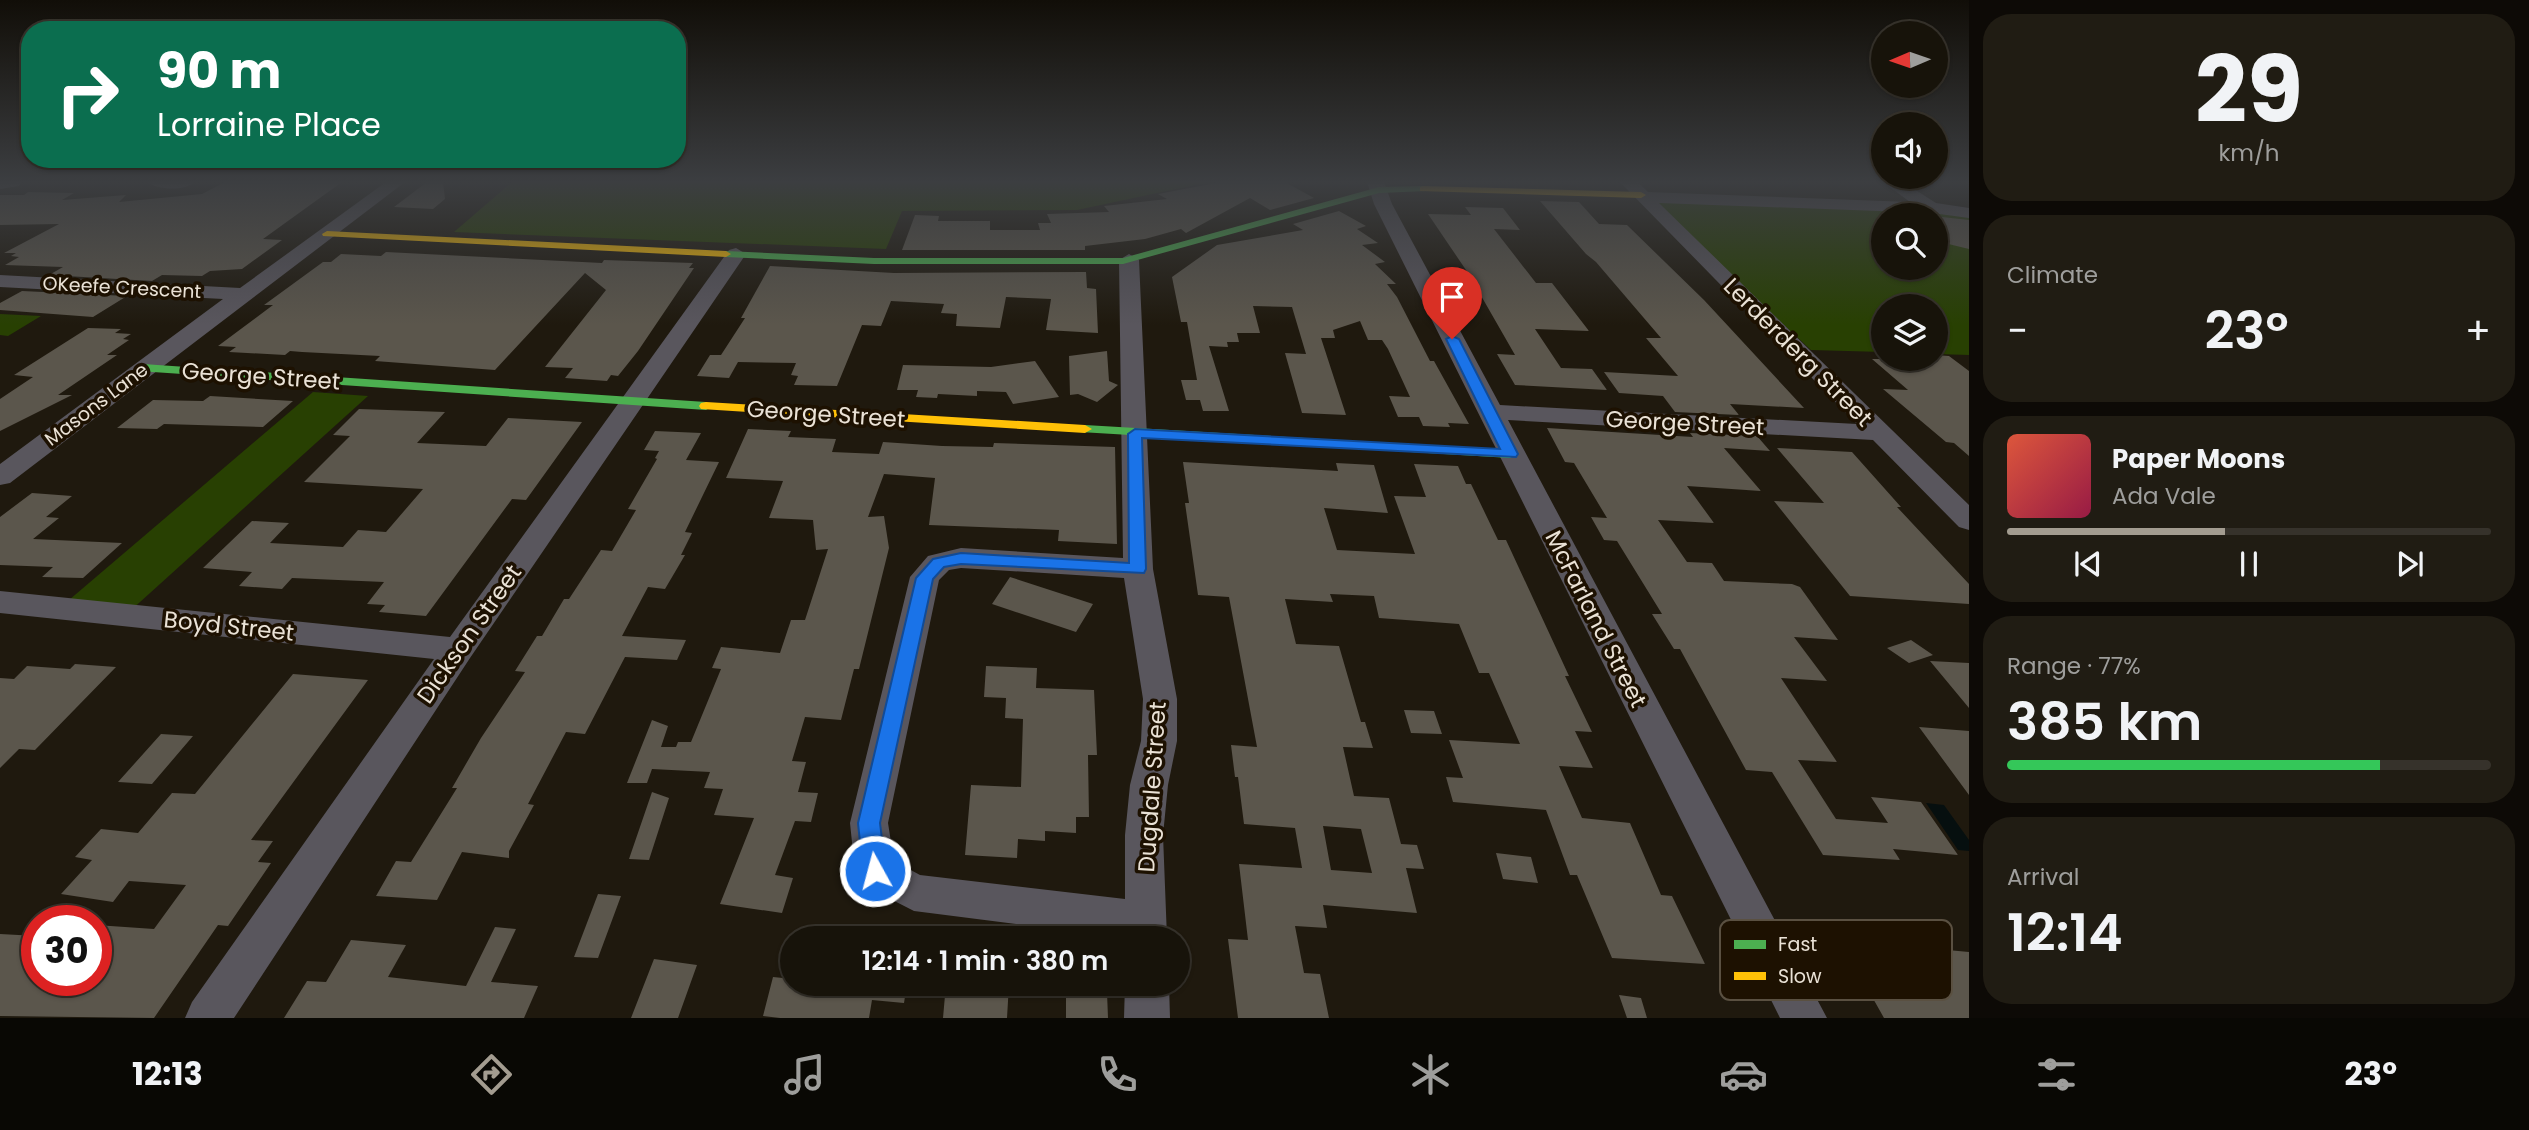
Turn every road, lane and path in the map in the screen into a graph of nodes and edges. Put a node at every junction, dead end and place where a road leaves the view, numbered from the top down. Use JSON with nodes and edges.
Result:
{"nodes":[{"id":1,"x":333,"y":230,"type":"edge"},
{"id":2,"x":1237,"y":230,"type":"edge"},
{"id":3,"x":1398,"y":230,"type":"edge"},
{"id":4,"x":1676,"y":230,"type":"edge"},
{"id":5,"x":327,"y":234,"type":"junction"},
{"id":6,"x":736,"y":254,"type":"junction"},
{"id":7,"x":1129,"y":260,"type":"junction"},
{"id":8,"x":0,"y":281,"type":"edge"},
{"id":9,"x":244,"y":294,"type":"junction"},
{"id":10,"x":143,"y":368,"type":"junction"},
{"id":11,"x":632,"y":402,"type":"junction"},
{"id":12,"x":1490,"y":412,"type":"junction"},
{"id":13,"x":1880,"y":433,"type":"junction"},
{"id":14,"x":1135,"y":434,"type":"junction"},
{"id":15,"x":1510,"y":454,"type":"junction"},
{"id":16,"x":0,"y":477,"type":"edge"},
{"id":17,"x":1969,"y":521,"type":"edge"},
{"id":18,"x":1138,"y":569,"type":"junction"},
{"id":19,"x":0,"y":602,"type":"edge"},
{"id":20,"x":458,"y":649,"type":"junction"},
{"id":21,"x":1753,"y":920,"type":"edge"},
{"id":22,"x":1120,"y":926,"type":"edge"},
{"id":23,"x":1146,"y":926,"type":"edge"},
{"id":24,"x":1147,"y":996,"type":"edge"},
{"id":25,"x":1795,"y":1000,"type":"edge"},
{"id":26,"x":208,"y":1018,"type":"edge"},
{"id":27,"x":1147,"y":1018,"type":"edge"},
{"id":28,"x":1804,"y":1018,"type":"edge"}],
"edges":[{"from":1,"to":5,"type":"street","name":"Masons Lane"},
{"from":2,"to":7,"type":"street"},
{"from":3,"to":12,"type":"street","name":"McFarland Street"},
{"from":4,"to":13,"type":"street","name":"Lerderderg Street"},
{"from":5,"to":6,"type":"street"},
{"from":5,"to":9,"type":"street","name":"Masons Lane"},
{"from":6,"to":7,"type":"street"},
{"from":6,"to":11,"type":"street","name":"Dickson Street"},
{"from":7,"to":14,"type":"street","name":"Dugdale Street"},
{"from":8,"to":9,"type":"street","name":"OKeefe Crescent"},
{"from":9,"to":10,"type":"street","name":"Masons Lane"},
{"from":10,"to":11,"type":"street","name":"George Street"},
{"from":10,"to":16,"type":"street","name":"Masons Lane"},
{"from":11,"to":14,"type":"street","name":"George Street"},
{"from":11,"to":20,"type":"street","name":"Dickson Street"},
{"from":12,"to":13,"type":"street","name":"George Street"},
{"from":12,"to":15,"type":"street","name":"McFarland Street"},
{"from":13,"to":17,"type":"street","name":"Lerderderg Street"},
{"from":14,"to":15,"type":"street","name":"George Street"},
{"from":14,"to":18,"type":"street","name":"Dugdale Street"},
{"from":15,"to":21,"type":"street","name":"McFarland Street"},
{"from":18,"to":22,"type":"street"},
{"from":18,"to":23,"type":"street","name":"Dugdale Street"},
{"from":19,"to":20,"type":"street","name":"Boyd Street"},
{"from":20,"to":26,"type":"street","name":"Dickson Street"},
{"from":24,"to":27,"type":"street"},
{"from":25,"to":28,"type":"street","name":"McFarland Street"}]}
